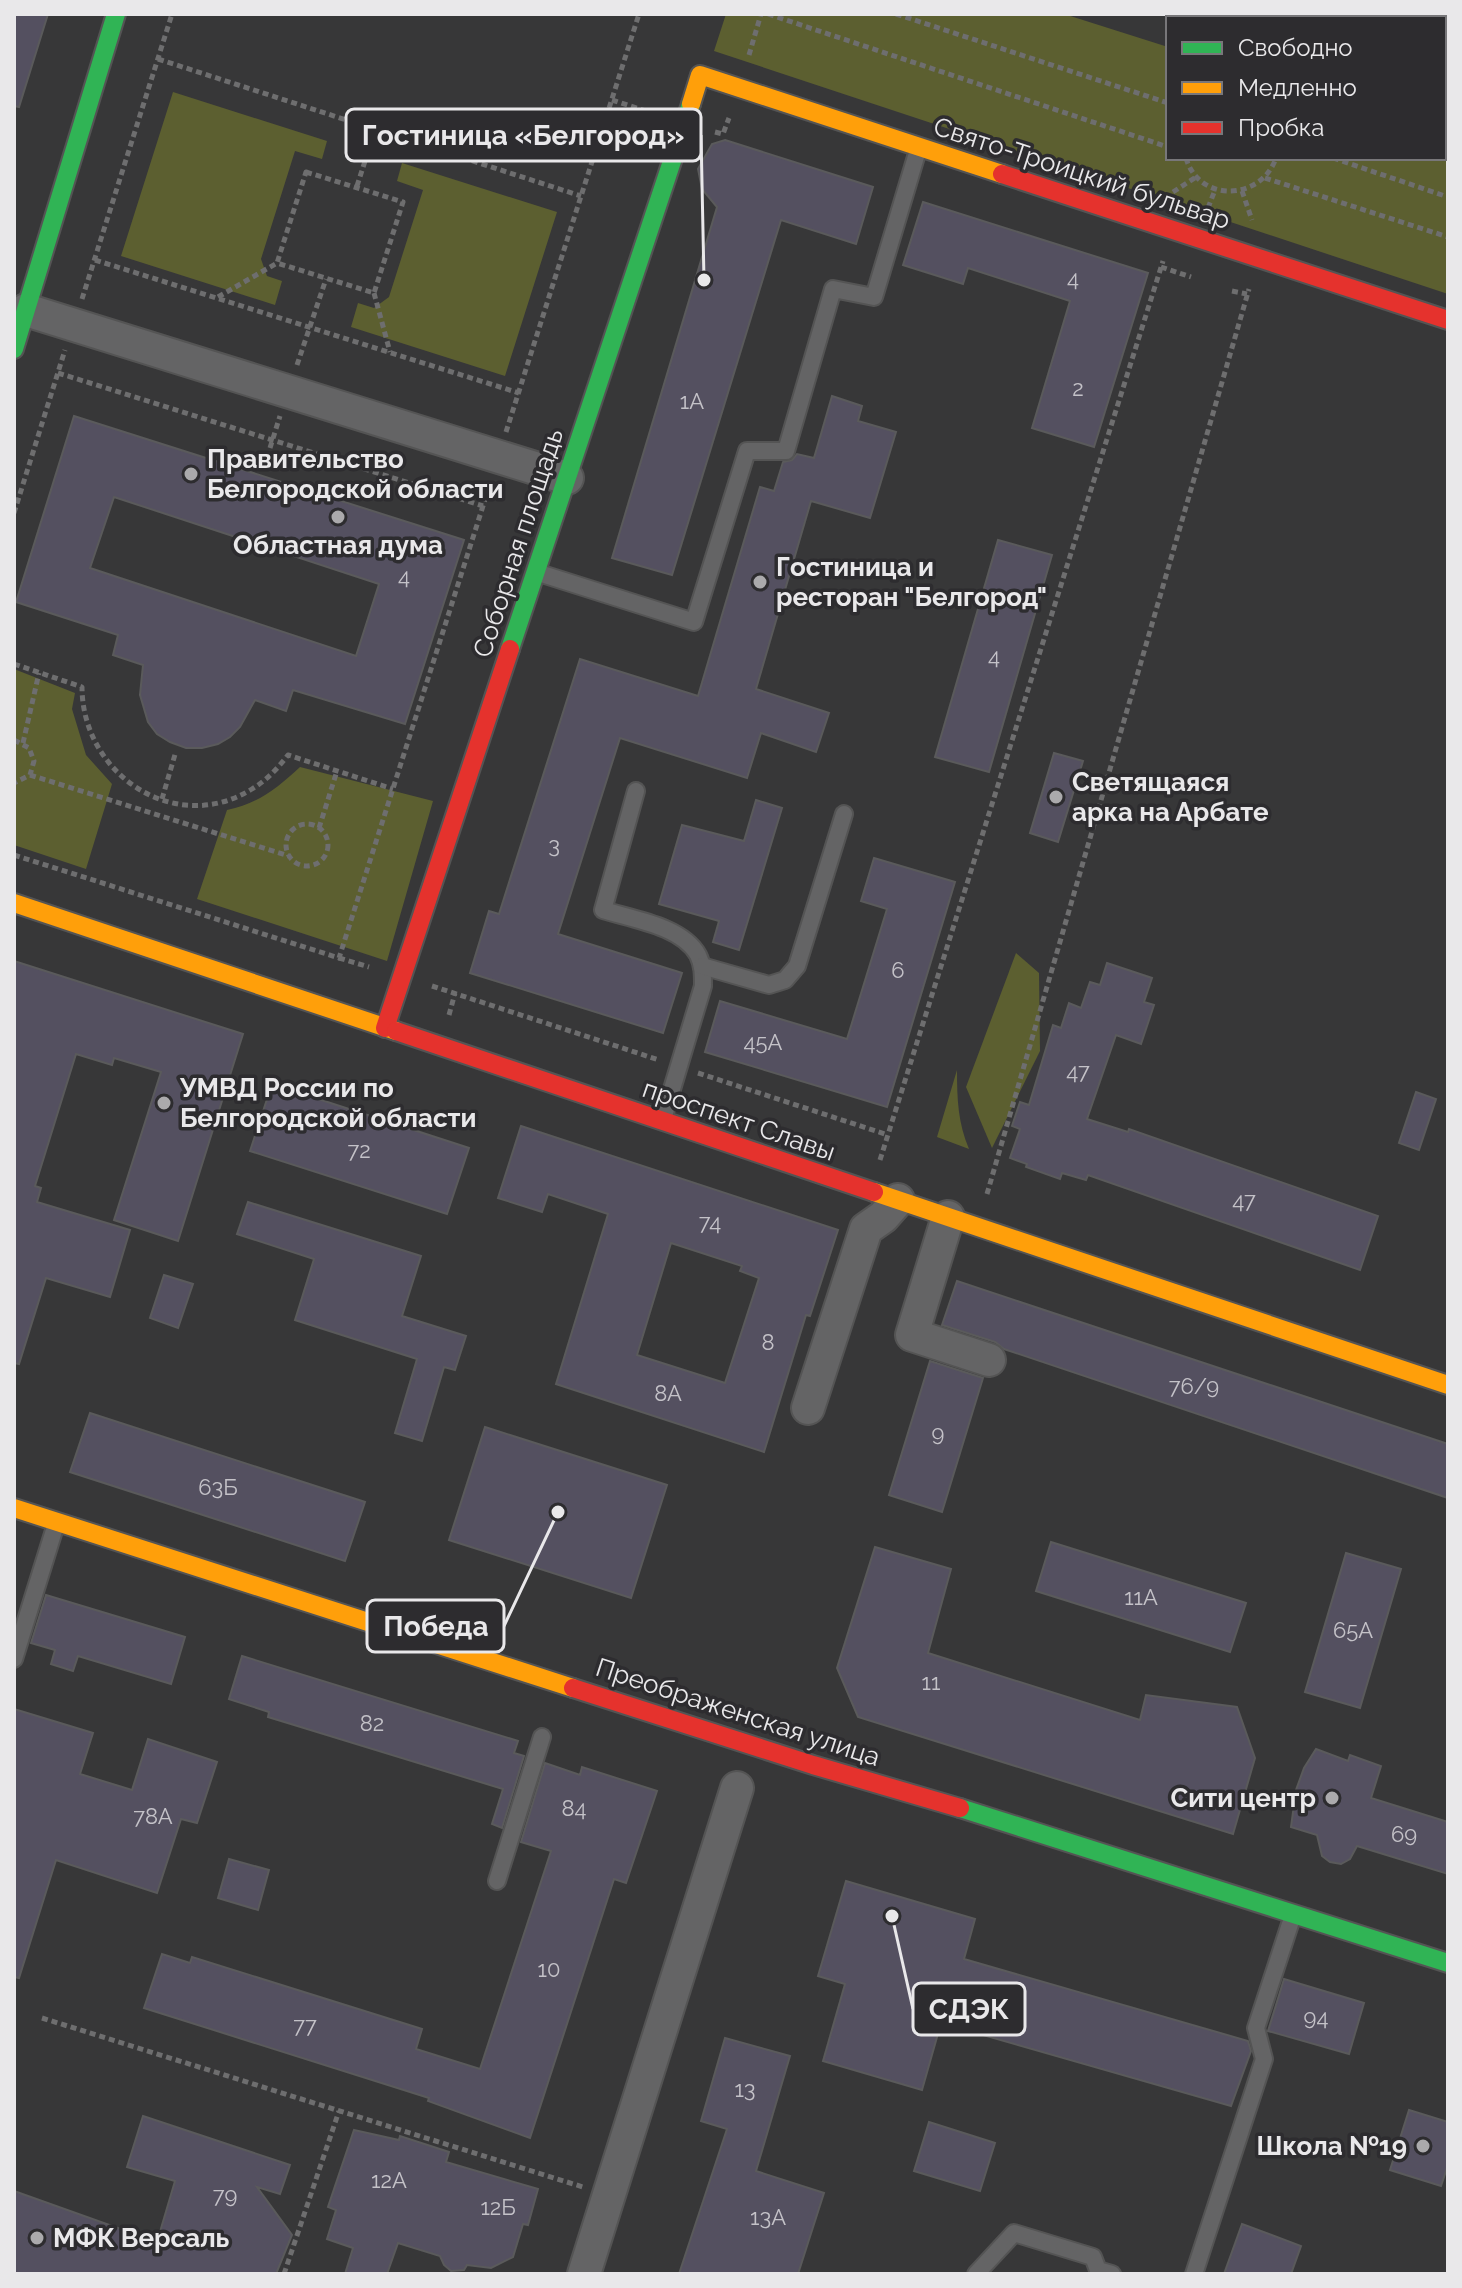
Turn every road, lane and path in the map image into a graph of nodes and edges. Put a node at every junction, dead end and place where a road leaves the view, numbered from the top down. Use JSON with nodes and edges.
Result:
{"nodes":[{"id":1,"x":116,"y":14,"type":"edge"},
{"id":2,"x":172,"y":14,"type":"edge"},
{"id":3,"x":639,"y":14,"type":"edge"},
{"id":4,"x":768,"y":14,"type":"edge"},
{"id":5,"x":896,"y":14,"type":"edge"},
{"id":6,"x":158,"y":59,"type":"junction"},
{"id":7,"x":700,"y":75,"type":"joint"},
{"id":8,"x":1166,"y":102,"type":"edge"},
{"id":9,"x":375,"y":130,"type":"junction"},
{"id":10,"x":1166,"y":146,"type":"edge"},
{"id":11,"x":919,"y":148,"type":"junction"},
{"id":12,"x":1187,"y":160,"type":"edge"},
{"id":13,"x":1275,"y":160,"type":"edge"},
{"id":14,"x":1339,"y":160,"type":"edge"},
{"id":15,"x":1265,"y":178,"type":"junction"},
{"id":16,"x":357,"y":186,"type":"junction"},
{"id":17,"x":581,"y":196,"type":"junction"},
{"id":18,"x":1448,"y":197,"type":"edge"},
{"id":19,"x":1173,"y":230,"type":"junction"},
{"id":20,"x":1448,"y":237,"type":"edge"},
{"id":21,"x":1264,"y":259,"type":"junction"},
{"id":22,"x":95,"y":260,"type":"junction"},
{"id":23,"x":277,"y":263,"type":"junction"},
{"id":24,"x":1161,"y":267,"type":"junction"},
{"id":25,"x":1191,"y":277,"type":"dead end"},
{"id":26,"x":326,"y":279,"type":"junction"},
{"id":27,"x":1232,"y":291,"type":"dead end"},
{"id":28,"x":374,"y":293,"type":"junction"},
{"id":29,"x":1247,"y":294,"type":"junction"},
{"id":30,"x":217,"y":298,"type":"junction"},
{"id":31,"x":26,"y":310,"type":"junction"},
{"id":32,"x":1448,"y":320,"type":"edge"},
{"id":33,"x":74,"y":324,"type":"junction"},
{"id":34,"x":309,"y":327,"type":"junction"},
{"id":35,"x":14,"y":349,"type":"edge"},
{"id":36,"x":391,"y":353,"type":"junction"},
{"id":37,"x":58,"y":373,"type":"junction"},
{"id":38,"x":289,"y":391,"type":"junction"},
{"id":39,"x":519,"y":393,"type":"junction"},
{"id":40,"x":272,"y":440,"type":"junction"},
{"id":41,"x":498,"y":457,"type":"junction"},
{"id":42,"x":264,"y":467,"type":"dead end"},
{"id":43,"x":567,"y":478,"type":"junction"},
{"id":44,"x":483,"y":506,"type":"junction"},
{"id":45,"x":14,"y":513,"type":"edge"},
{"id":46,"x":536,"y":573,"type":"junction"},
{"id":47,"x":14,"y":664,"type":"edge"},
{"id":48,"x":39,"y":673,"type":"junction"},
{"id":49,"x":14,"y":740,"type":"edge"},
{"id":50,"x":23,"y":743,"type":"junction"},
{"id":51,"x":176,"y":751,"type":"dead end"},
{"id":52,"x":337,"y":771,"type":"junction"},
{"id":53,"x":30,"y":775,"type":"junction"},
{"id":54,"x":14,"y":783,"type":"edge"},
{"id":55,"x":393,"y":789,"type":"junction"},
{"id":56,"x":636,"y":791,"type":"dead end"},
{"id":57,"x":162,"y":799,"type":"junction"},
{"id":58,"x":844,"y":814,"type":"dead end"},
{"id":59,"x":319,"y":828,"type":"junction"},
{"id":60,"x":14,"y":855,"type":"edge"},
{"id":61,"x":289,"y":856,"type":"junction"},
{"id":62,"x":14,"y":903,"type":"edge"},
{"id":63,"x":339,"y":958,"type":"junction"},
{"id":64,"x":702,"y":966,"type":"junction"},
{"id":65,"x":402,"y":976,"type":"junction"},
{"id":66,"x":385,"y":1028,"type":"junction"},
{"id":67,"x":679,"y":1066,"type":"junction"},
{"id":68,"x":662,"y":1121,"type":"junction"},
{"id":69,"x":888,"y":1135,"type":"junction"},
{"id":70,"x":884,"y":1196,"type":"junction"},
{"id":71,"x":963,"y":1222,"type":"junction"},
{"id":72,"x":989,"y":1360,"type":"dead end"},
{"id":73,"x":1448,"y":1385,"type":"edge"},
{"id":74,"x":808,"y":1408,"type":"dead end"},
{"id":75,"x":14,"y":1508,"type":"edge"},
{"id":76,"x":57,"y":1522,"type":"junction"},
{"id":77,"x":14,"y":1659,"type":"edge"},
{"id":78,"x":542,"y":1737,"type":"dead end"},
{"id":79,"x":737,"y":1788,"type":"dead end"},
{"id":80,"x":497,"y":1881,"type":"dead end"},
{"id":81,"x":1294,"y":1914,"type":"junction"},
{"id":82,"x":1448,"y":1963,"type":"edge"},
{"id":83,"x":42,"y":2018,"type":"dead end"},
{"id":84,"x":339,"y":2111,"type":"junction"},
{"id":85,"x":608,"y":2195,"type":"junction"},
{"id":86,"x":284,"y":2274,"type":"edge"},
{"id":87,"x":584,"y":2274,"type":"edge"},
{"id":88,"x":976,"y":2274,"type":"edge"},
{"id":89,"x":1112,"y":2274,"type":"edge"},
{"id":90,"x":1194,"y":2274,"type":"edge"}],
"edges":[{"from":1,"to":31,"type":"main road"},
{"from":2,"to":6,"type":"path"},
{"from":3,"to":17,"type":"path"},
{"from":4,"to":10,"type":"path"},
{"from":5,"to":8,"type":"path"},
{"from":6,"to":9,"type":"path"},
{"from":6,"to":22,"type":"path"},
{"from":7,"to":11,"type":"main road","name":"Свято-Троицкий бульвар"},
{"from":7,"to":43,"type":"main road","name":"Соборная площадь"},
{"from":9,"to":16,"type":"path"},
{"from":9,"to":17,"type":"path"},
{"from":11,"to":19,"type":"main road","name":"Свято-Троицкий бульвар"},
{"from":11,"to":46,"type":"lane"},
{"from":12,"to":15,"type":"path"},
{"from":13,"to":15,"type":"path"},
{"from":14,"to":18,"type":"path"},
{"from":15,"to":20,"type":"path"},
{"from":16,"to":23,"type":"path"},
{"from":16,"to":28,"type":"path"},
{"from":17,"to":39,"type":"path"},
{"from":19,"to":21,"type":"main road","name":"Свято-Троицкий бульвар"},
{"from":19,"to":24,"type":"path"},
{"from":21,"to":29,"type":"path"},
{"from":21,"to":32,"type":"main road","name":"Свято-Троицкий бульвар"},
{"from":22,"to":30,"type":"path"},
{"from":22,"to":33,"type":"path"},
{"from":23,"to":26,"type":"path"},
{"from":23,"to":30,"type":"path"},
{"from":24,"to":25,"type":"path"},
{"from":24,"to":69,"type":"path"},
{"from":26,"to":28,"type":"path"},
{"from":26,"to":34,"type":"path"},
{"from":27,"to":29,"type":"path"},
{"from":28,"to":36,"type":"path"},
{"from":29,"to":71,"type":"path"},
{"from":30,"to":34,"type":"path"},
{"from":31,"to":33,"type":"street"},
{"from":31,"to":35,"type":"main road"},
{"from":33,"to":37,"type":"path"},
{"from":33,"to":38,"type":"street"},
{"from":34,"to":36,"type":"path"},
{"from":34,"to":38,"type":"path"},
{"from":36,"to":39,"type":"path"},
{"from":37,"to":40,"type":"path"},
{"from":37,"to":45,"type":"path"},
{"from":38,"to":40,"type":"path"},
{"from":38,"to":41,"type":"street"},
{"from":39,"to":41,"type":"path"},
{"from":40,"to":42,"type":"path"},
{"from":40,"to":44,"type":"path"},
{"from":41,"to":43,"type":"street"},
{"from":41,"to":44,"type":"path"},
{"from":43,"to":46,"type":"main road","name":"Соборная площадь"},
{"from":44,"to":55,"type":"path"},
{"from":46,"to":65,"type":"main road","name":"Соборная площадь"},
{"from":47,"to":48,"type":"path"},
{"from":48,"to":50,"type":"path"},
{"from":48,"to":57,"type":"path"},
{"from":49,"to":50,"type":"path"},
{"from":50,"to":53,"type":"path"},
{"from":51,"to":57,"type":"path"},
{"from":52,"to":55,"type":"path"},
{"from":52,"to":57,"type":"path"},
{"from":52,"to":59,"type":"path"},
{"from":53,"to":54,"type":"path"},
{"from":53,"to":61,"type":"path"},
{"from":55,"to":63,"type":"path"},
{"from":56,"to":64,"type":"lane"},
{"from":58,"to":64,"type":"lane"},
{"from":59,"to":61,"type":"path"},
{"from":59,"to":61,"type":"path"},
{"from":60,"to":63,"type":"path"},
{"from":62,"to":66,"type":"main road","name":"проспект Славы"},
{"from":63,"to":65,"type":"path"},
{"from":64,"to":67,"type":"lane"},
{"from":65,"to":66,"type":"main road","name":"Соборная площадь"},
{"from":65,"to":67,"type":"path"},
{"from":66,"to":68,"type":"main road","name":"проспект Славы"},
{"from":67,"to":68,"type":"lane"},
{"from":67,"to":69,"type":"path"},
{"from":68,"to":70,"type":"main road","name":"проспект Славы"},
{"from":69,"to":70,"type":"path"},
{"from":70,"to":71,"type":"main road","name":"проспект Славы"},
{"from":70,"to":74,"type":"street"},
{"from":71,"to":72,"type":"street"},
{"from":71,"to":73,"type":"main road","name":"проспект Славы"},
{"from":75,"to":76,"type":"main road","name":"Преображенская улица"},
{"from":76,"to":77,"type":"lane"},
{"from":76,"to":81,"type":"main road","name":"Преображенская улица"},
{"from":78,"to":80,"type":"lane"},
{"from":79,"to":85,"type":"street"},
{"from":81,"to":82,"type":"main road","name":"Преображенская улица"},
{"from":81,"to":90,"type":"lane"},
{"from":83,"to":84,"type":"path"},
{"from":84,"to":85,"type":"path"},
{"from":84,"to":86,"type":"path"},
{"from":85,"to":87,"type":"street"},
{"from":88,"to":89,"type":"lane"}]}
